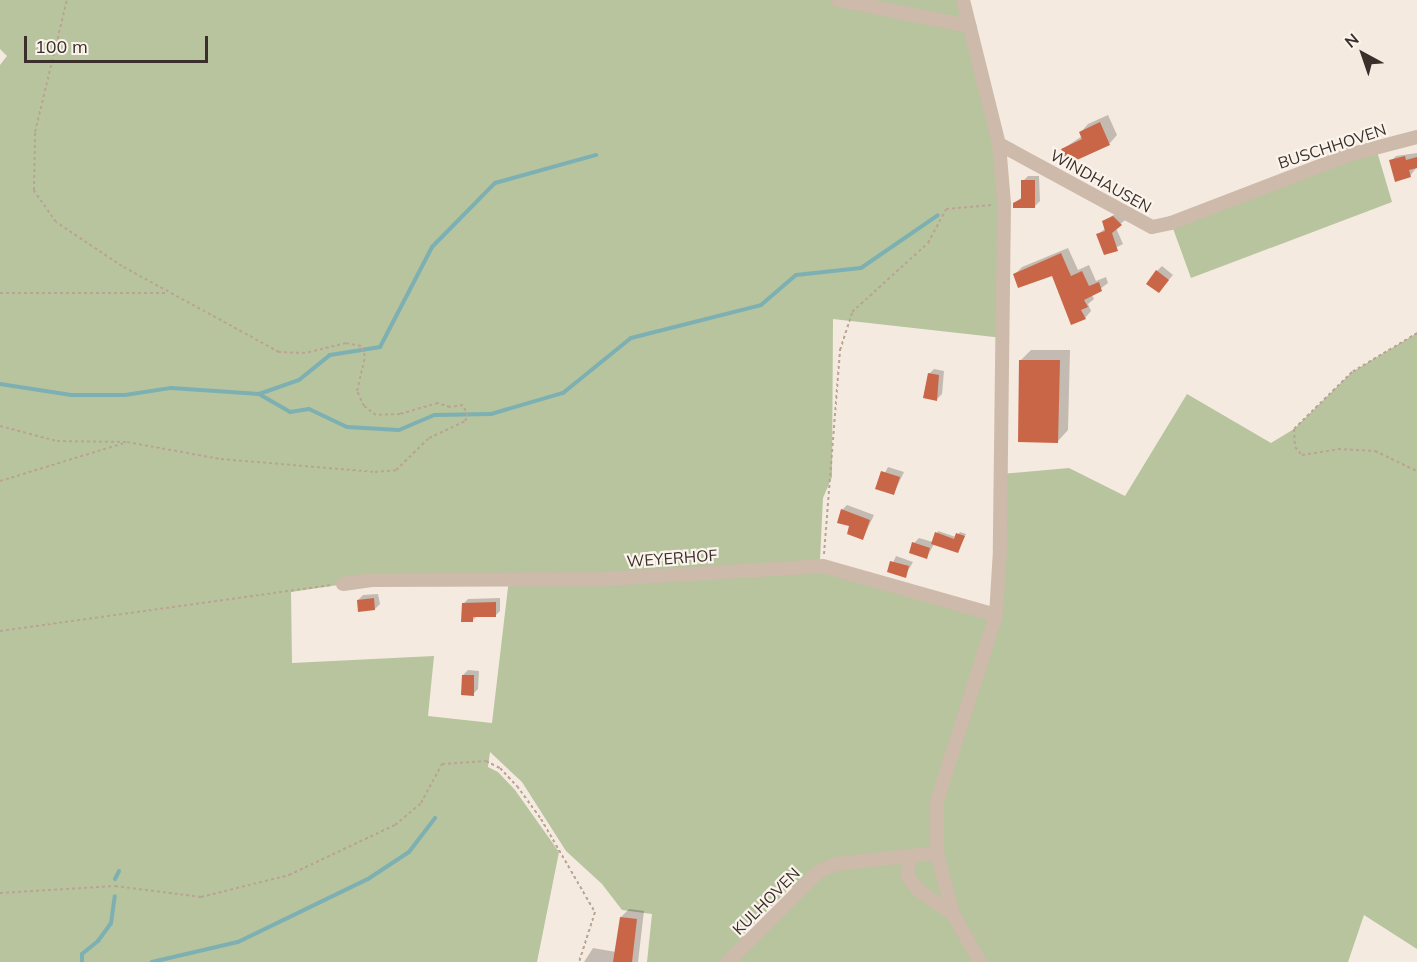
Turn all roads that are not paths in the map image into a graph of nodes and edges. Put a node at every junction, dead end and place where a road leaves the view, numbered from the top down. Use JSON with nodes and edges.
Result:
{"nodes":[{"id":1,"x":838,"y":0,"type":"edge"},
{"id":2,"x":963,"y":0,"type":"edge"},
{"id":3,"x":969,"y":27,"type":"junction"},
{"id":4,"x":1417,"y":137,"type":"edge"},
{"id":5,"x":999,"y":144,"type":"junction"},
{"id":6,"x":1257,"y":188,"type":"joint"},
{"id":7,"x":343,"y":584,"type":"road end"},
{"id":8,"x":996,"y":615,"type":"junction"},
{"id":9,"x":937,"y":854,"type":"junction"},
{"id":10,"x":911,"y":856,"type":"junction"},
{"id":11,"x":953,"y":914,"type":"junction"},
{"id":12,"x":728,"y":962,"type":"edge"},
{"id":13,"x":980,"y":962,"type":"edge"}],
"edges":[{"from":1,"to":3,"type":"street"},
{"from":2,"to":3,"type":"street"},
{"from":3,"to":5,"type":"street"},
{"from":4,"to":6,"type":"street","name":"BUSCHHOVEN"},
{"from":5,"to":6,"type":"street","name":"WINDHAUSEN"},
{"from":5,"to":8,"type":"street"},
{"from":7,"to":8,"type":"street","name":"WEYERHOF"},
{"from":8,"to":9,"type":"street"},
{"from":9,"to":10,"type":"street","name":"KULHOVEN"},
{"from":9,"to":11,"type":"street"},
{"from":10,"to":11,"type":"street"},
{"from":10,"to":12,"type":"street","name":"KULHOVEN"},
{"from":11,"to":13,"type":"street"}]}
